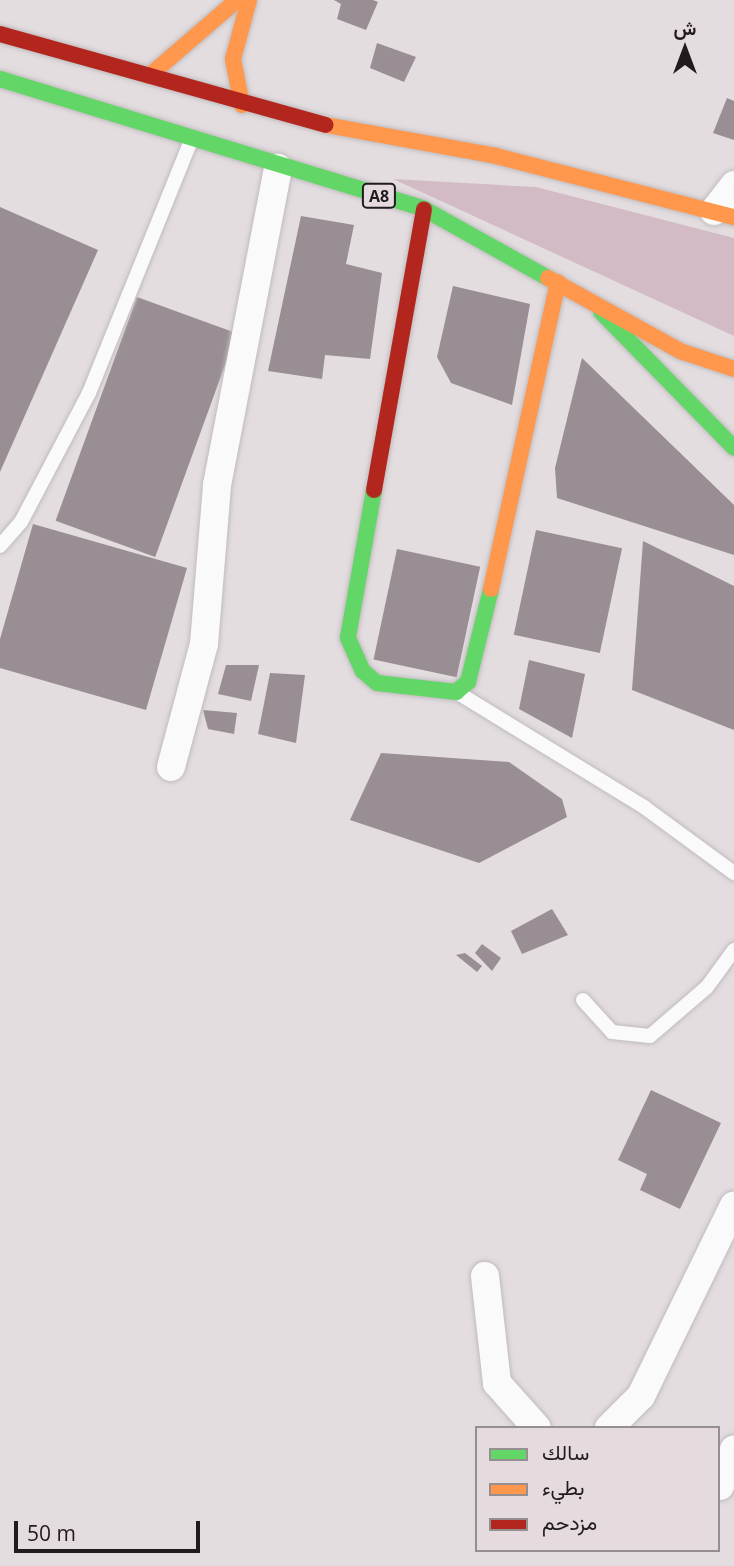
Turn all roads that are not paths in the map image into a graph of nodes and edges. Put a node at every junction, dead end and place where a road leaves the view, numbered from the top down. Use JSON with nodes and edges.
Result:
{"nodes":[{"id":1,"x":237,"y":0,"type":"edge"},
{"id":2,"x":249,"y":0,"type":"edge"},
{"id":3,"x":0,"y":34,"type":"edge"},
{"id":4,"x":149,"y":76,"type":"junction"},
{"id":5,"x":0,"y":79,"type":"edge"},
{"id":6,"x":242,"y":105,"type":"junction"},
{"id":7,"x":191,"y":140,"type":"junction"},
{"id":8,"x":278,"y":168,"type":"junction"},
{"id":9,"x":734,"y":186,"type":"edge"},
{"id":10,"x":424,"y":209,"type":"junction"},
{"id":11,"x":724,"y":214,"type":"edge"},
{"id":12,"x":558,"y":282,"type":"junction"},
{"id":13,"x":585,"y":296,"type":"junction"},
{"id":14,"x":734,"y":369,"type":"edge"},
{"id":15,"x":734,"y":448,"type":"edge"},
{"id":16,"x":0,"y":546,"type":"edge"},
{"id":17,"x":456,"y":692,"type":"junction"},
{"id":18,"x":171,"y":767,"type":"dead end"},
{"id":19,"x":734,"y":873,"type":"edge"},
{"id":20,"x":734,"y":950,"type":"edge"},
{"id":21,"x":583,"y":1000,"type":"dead end"},
{"id":22,"x":734,"y":1205,"type":"edge"},
{"id":23,"x":485,"y":1276,"type":"dead end"},
{"id":24,"x":535,"y":1426,"type":"edge"},
{"id":25,"x":611,"y":1426,"type":"edge"},
{"id":26,"x":734,"y":1450,"type":"edge"},
{"id":27,"x":720,"y":1486,"type":"edge"}],
"edges":[{"from":1,"to":4,"type":"main road"},
{"from":2,"to":6,"type":"main road"},
{"from":3,"to":4,"type":"main road"},
{"from":4,"to":6,"type":"main road"},
{"from":5,"to":7,"type":"main road","number":"A8"},
{"from":6,"to":11,"type":"main road"},
{"from":7,"to":8,"type":"main road","number":"A8"},
{"from":7,"to":16,"type":"lane"},
{"from":8,"to":10,"type":"main road","number":"A8"},
{"from":8,"to":18,"type":"street"},
{"from":9,"to":11,"type":"street"},
{"from":10,"to":12,"type":"main road","number":"A8"},
{"from":10,"to":17,"type":"main road"},
{"from":12,"to":13,"type":"main road","number":"A8"},
{"from":12,"to":17,"type":"main road"},
{"from":13,"to":14,"type":"main road","number":"A8"},
{"from":13,"to":15,"type":"main road"},
{"from":17,"to":19,"type":"lane"},
{"from":20,"to":21,"type":"lane"},
{"from":22,"to":25,"type":"street"},
{"from":23,"to":24,"type":"street"},
{"from":26,"to":27,"type":"street"}]}
